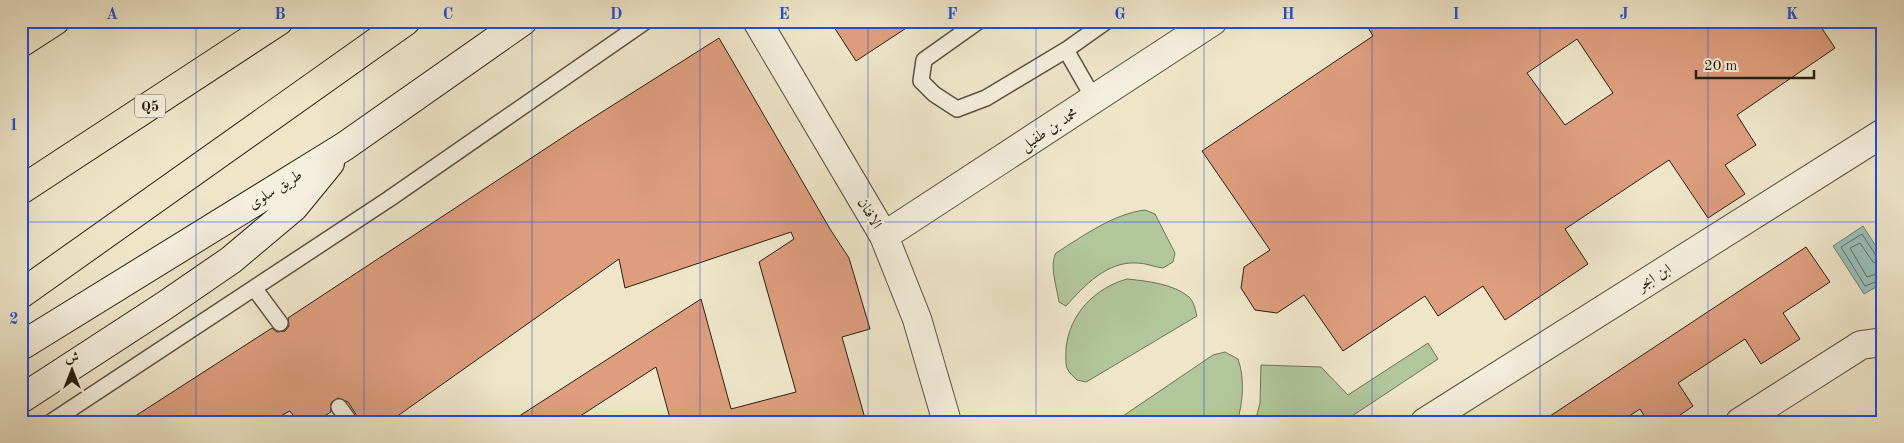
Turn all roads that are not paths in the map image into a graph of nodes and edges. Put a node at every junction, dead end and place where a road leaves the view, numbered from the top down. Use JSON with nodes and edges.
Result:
{"nodes":[{"id":1,"x":55,"y":21,"type":"edge"},
{"id":2,"x":279,"y":21,"type":"edge"},
{"id":3,"x":406,"y":21,"type":"edge"},
{"id":4,"x":523,"y":21,"type":"edge"},
{"id":5,"x":646,"y":21,"type":"edge"},
{"id":6,"x":757,"y":21,"type":"edge"},
{"id":7,"x":979,"y":21,"type":"edge"},
{"id":8,"x":1107,"y":21,"type":"edge"},
{"id":9,"x":1213,"y":21,"type":"edge"},
{"id":10,"x":21,"y":43,"type":"edge"},
{"id":11,"x":1066,"y":50,"type":"junction"},
{"id":12,"x":1094,"y":99,"type":"junction"},
{"id":13,"x":1883,"y":133,"type":"edge"},
{"id":14,"x":345,"y":146,"type":"junction"},
{"id":15,"x":21,"y":190,"type":"edge"},
{"id":16,"x":884,"y":236,"type":"junction"},
{"id":17,"x":254,"y":288,"type":"junction"},
{"id":18,"x":21,"y":294,"type":"edge"},
{"id":19,"x":280,"y":323,"type":"dead end"},
{"id":20,"x":1883,"y":342,"type":"edge"},
{"id":21,"x":21,"y":346,"type":"edge"},
{"id":22,"x":21,"y":399,"type":"edge"},
{"id":23,"x":339,"y":407,"type":"dead end"},
{"id":24,"x":51,"y":422,"type":"edge"},
{"id":25,"x":350,"y":422,"type":"edge"},
{"id":26,"x":947,"y":422,"type":"edge"},
{"id":27,"x":1425,"y":422,"type":"edge"},
{"id":28,"x":1740,"y":422,"type":"edge"}],
"edges":[{"from":1,"to":10,"type":"highway"},
{"from":2,"to":15,"type":"highway","number":"Q5"},
{"from":3,"to":18,"type":"highway"},
{"from":4,"to":14,"type":"street","name":"طريق سلوى"},
{"from":5,"to":17,"type":"lane"},
{"from":6,"to":16,"type":"street","name":"الافنان"},
{"from":7,"to":11,"type":"lane"},
{"from":8,"to":11,"type":"lane"},
{"from":9,"to":12,"type":"street","name":"محمد بن طفيل"},
{"from":11,"to":12,"type":"lane"},
{"from":12,"to":16,"type":"street","name":"محمد بن طفيل"},
{"from":13,"to":27,"type":"street","name":"ابن ابجر"},
{"from":14,"to":21,"type":"street","name":"طريق سلوى"},
{"from":14,"to":22,"type":"street"},
{"from":16,"to":26,"type":"street","name":"الافنان"},
{"from":17,"to":19,"type":"lane"},
{"from":17,"to":24,"type":"lane"},
{"from":20,"to":28,"type":"street"},
{"from":23,"to":25,"type":"lane"}]}
